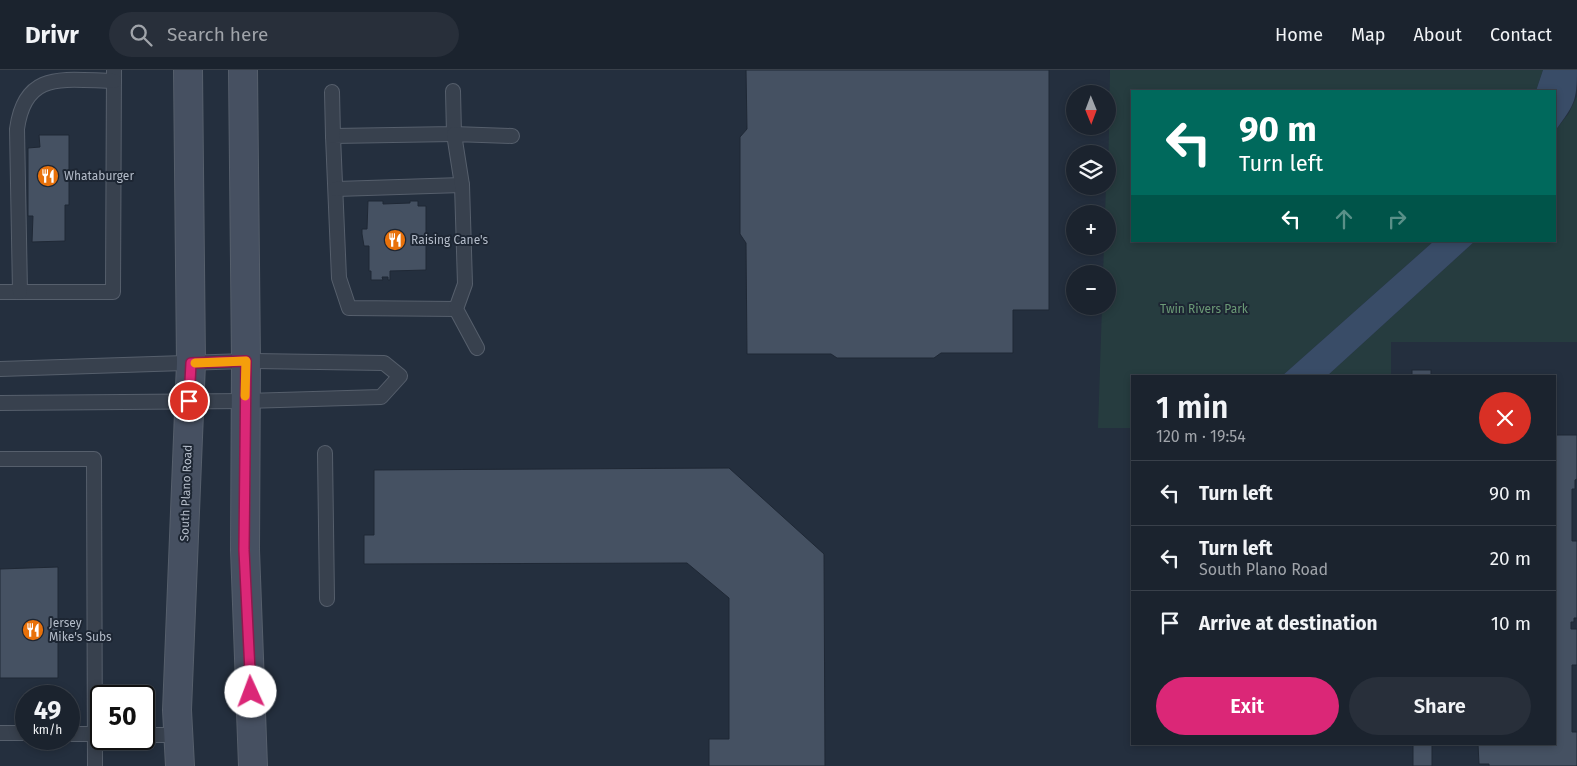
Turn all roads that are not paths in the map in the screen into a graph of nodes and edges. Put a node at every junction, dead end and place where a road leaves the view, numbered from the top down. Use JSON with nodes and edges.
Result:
{"nodes":[{"id":1,"x":188,"y":70,"type":"edge"},
{"id":2,"x":243,"y":70,"type":"edge"},
{"id":3,"x":114,"y":76,"type":"edge"},
{"id":4,"x":453,"y":91,"type":"dead end"},
{"id":5,"x":332,"y":92,"type":"dead end"},
{"id":6,"x":454,"y":134,"type":"junction"},
{"id":7,"x":333,"y":136,"type":"junction"},
{"id":8,"x":512,"y":136,"type":"dead end"},
{"id":9,"x":462,"y":185,"type":"junction"},
{"id":10,"x":336,"y":189,"type":"junction"},
{"id":11,"x":0,"y":292,"type":"edge"},
{"id":12,"x":20,"y":292,"type":"junction"},
{"id":13,"x":456,"y":309,"type":"junction"},
{"id":14,"x":477,"y":348,"type":"dead end"},
{"id":15,"x":246,"y":361,"type":"junction"},
{"id":16,"x":191,"y":363,"type":"junction"},
{"id":17,"x":0,"y":369,"type":"edge"},
{"id":18,"x":189,"y":401,"type":"junction"},
{"id":19,"x":245,"y":401,"type":"junction"},
{"id":20,"x":0,"y":402,"type":"edge"},
{"id":21,"x":325,"y":453,"type":"dead end"},
{"id":22,"x":0,"y":459,"type":"edge"},
{"id":23,"x":327,"y":599,"type":"dead end"},
{"id":24,"x":97,"y":685,"type":"edge"},
{"id":25,"x":0,"y":733,"type":"edge"},
{"id":26,"x":15,"y":733,"type":"edge"},
{"id":27,"x":155,"y":735,"type":"edge"},
{"id":28,"x":178,"y":735,"type":"junction"},
{"id":29,"x":96,"y":750,"type":"edge"},
{"id":30,"x":95,"y":766,"type":"edge"},
{"id":31,"x":180,"y":766,"type":"edge"},
{"id":32,"x":253,"y":766,"type":"edge"}],
"edges":[{"from":1,"to":16,"type":"main road","name":"South Plano Road"},
{"from":2,"to":15,"type":"main road"},
{"from":3,"to":12,"type":"lane"},
{"from":3,"to":12,"type":"lane"},
{"from":4,"to":6,"type":"lane"},
{"from":5,"to":7,"type":"lane"},
{"from":6,"to":7,"type":"lane"},
{"from":6,"to":8,"type":"lane"},
{"from":6,"to":9,"type":"lane"},
{"from":7,"to":10,"type":"lane"},
{"from":9,"to":10,"type":"lane"},
{"from":9,"to":13,"type":"lane"},
{"from":10,"to":13,"type":"lane"},
{"from":11,"to":12,"type":"lane"},
{"from":13,"to":14,"type":"lane"},
{"from":15,"to":16,"type":"lane"},
{"from":15,"to":19,"type":"main road"},
{"from":15,"to":19,"type":"lane"},
{"from":16,"to":17,"type":"lane"},
{"from":16,"to":18,"type":"main road","name":"South Plano Road"},
{"from":18,"to":19,"type":"lane"},
{"from":18,"to":20,"type":"lane"},
{"from":18,"to":28,"type":"main road","name":"South Plano Road"},
{"from":19,"to":32,"type":"main road"},
{"from":21,"to":23,"type":"lane"},
{"from":22,"to":24,"type":"lane"},
{"from":25,"to":26,"type":"lane"},
{"from":27,"to":28,"type":"lane"},
{"from":28,"to":31,"type":"main road","name":"South Plano Road"},
{"from":29,"to":30,"type":"lane"}]}
